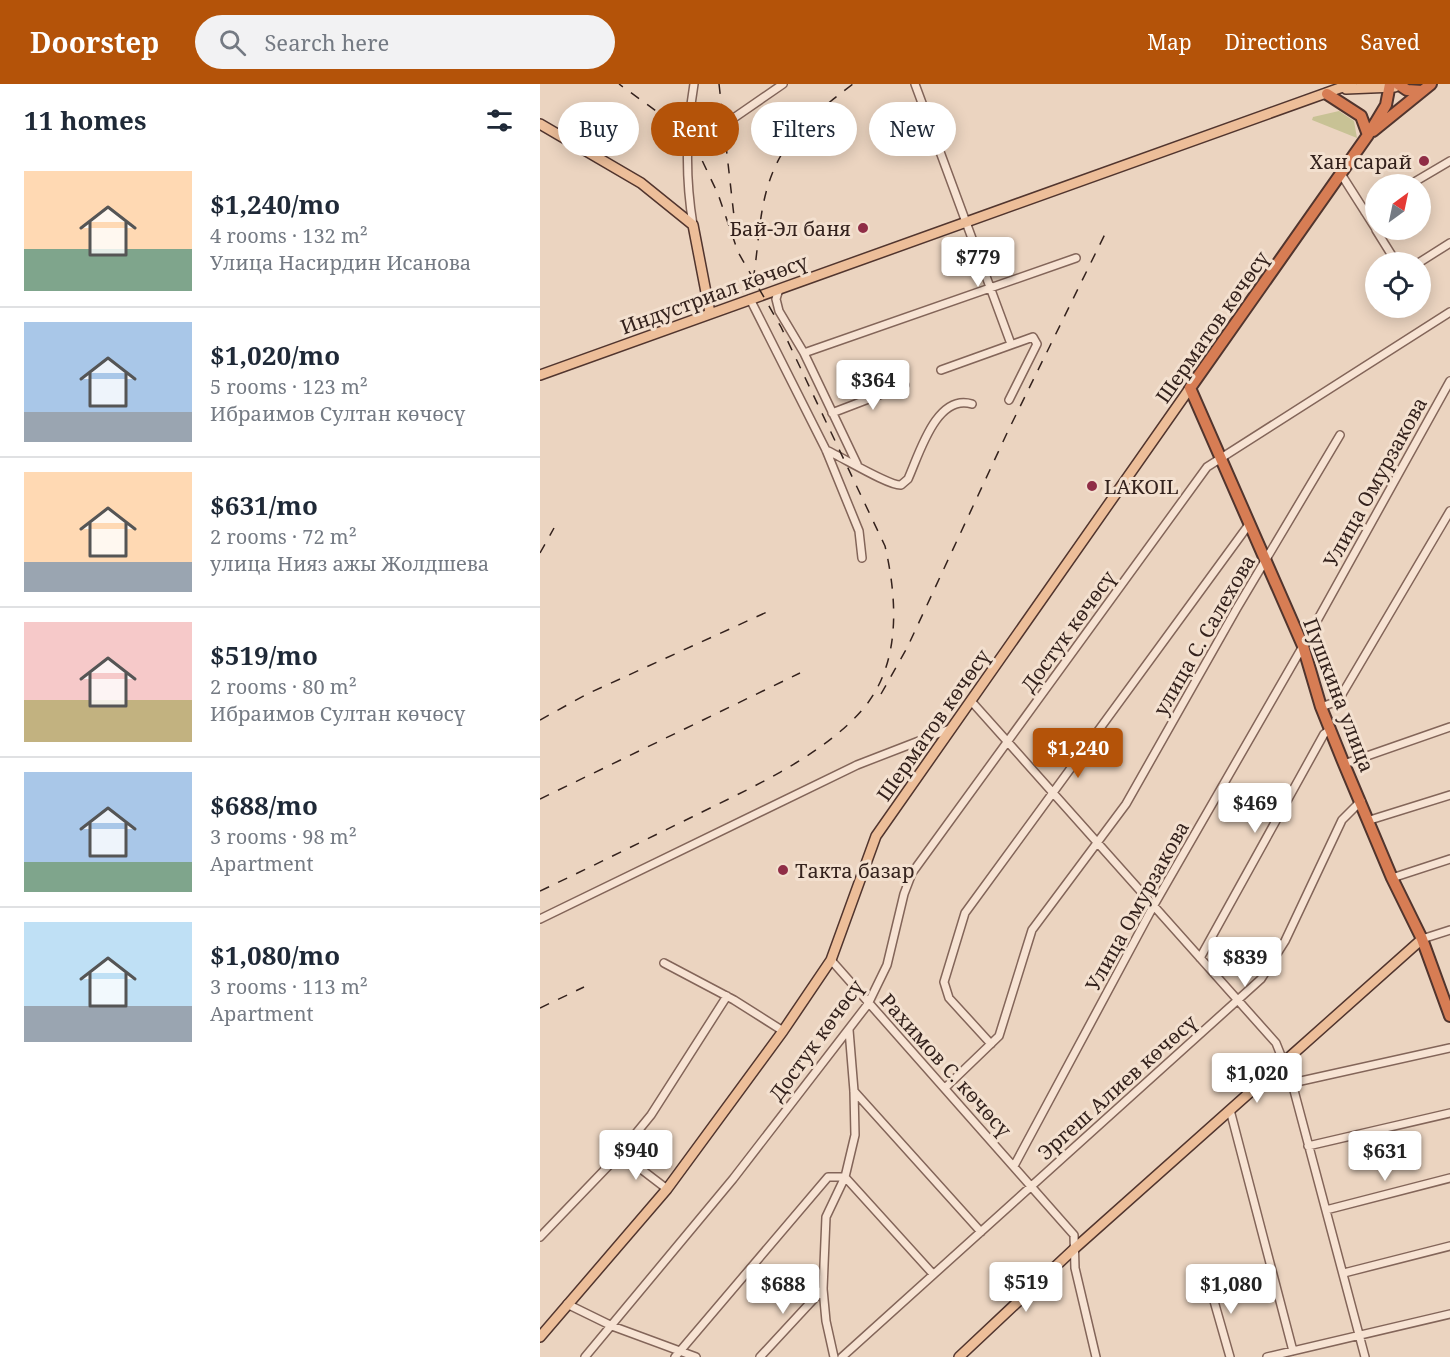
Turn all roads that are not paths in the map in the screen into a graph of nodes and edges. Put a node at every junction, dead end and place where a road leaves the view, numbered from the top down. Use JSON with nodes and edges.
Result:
{"nodes":[{"id":1,"x":694,"y":84,"type":"edge"},
{"id":2,"x":783,"y":84,"type":"edge"},
{"id":3,"x":915,"y":84,"type":"edge"},
{"id":4,"x":1351,"y":84,"type":"edge"},
{"id":5,"x":1396,"y":86,"type":"edge"},
{"id":6,"x":1426,"y":87,"type":"edge"},
{"id":7,"x":1340,"y":89,"type":"junction"},
{"id":8,"x":1327,"y":94,"type":"junction"},
{"id":9,"x":692,"y":102,"type":"edge"},
{"id":10,"x":739,"y":114,"type":"edge"},
{"id":11,"x":540,"y":124,"type":"edge"},
{"id":12,"x":1368,"y":135,"type":"junction"},
{"id":13,"x":686,"y":156,"type":"edge"},
{"id":14,"x":1450,"y":161,"type":"edge"},
{"id":15,"x":1341,"y":174,"type":"junction"},
{"id":16,"x":1428,"y":174,"type":"edge"},
{"id":17,"x":1365,"y":212,"type":"edge"},
{"id":18,"x":967,"y":224,"type":"junction"},
{"id":19,"x":693,"y":225,"type":"junction"},
{"id":20,"x":1450,"y":243,"type":"edge"},
{"id":21,"x":1431,"y":255,"type":"edge"},
{"id":22,"x":1076,"y":258,"type":"dead end"},
{"id":23,"x":991,"y":288,"type":"junction"},
{"id":24,"x":779,"y":289,"type":"junction"},
{"id":25,"x":750,"y":299,"type":"junction"},
{"id":26,"x":1450,"y":312,"type":"edge"},
{"id":27,"x":710,"y":313,"type":"junction"},
{"id":28,"x":1011,"y":344,"type":"junction"},
{"id":29,"x":804,"y":353,"type":"junction"},
{"id":30,"x":941,"y":370,"type":"dead end"},
{"id":31,"x":540,"y":375,"type":"edge"},
{"id":32,"x":1450,"y":381,"type":"edge"},
{"id":33,"x":905,"y":385,"type":"dead end"},
{"id":34,"x":1190,"y":388,"type":"junction"},
{"id":35,"x":1009,"y":400,"type":"dead end"},
{"id":36,"x":972,"y":404,"type":"dead end"},
{"id":37,"x":832,"y":413,"type":"junction"},
{"id":38,"x":1340,"y":435,"type":"dead end"},
{"id":39,"x":826,"y":450,"type":"junction"},
{"id":40,"x":1220,"y":458,"type":"junction"},
{"id":41,"x":857,"y":464,"type":"junction"},
{"id":42,"x":1449,"y":518,"type":"edge"},
{"id":43,"x":1251,"y":523,"type":"junction"},
{"id":44,"x":862,"y":558,"type":"dead end"},
{"id":45,"x":1267,"y":560,"type":"junction"},
{"id":46,"x":1303,"y":646,"type":"junction"},
{"id":47,"x":972,"y":702,"type":"junction"},
{"id":48,"x":1322,"y":707,"type":"junction"},
{"id":49,"x":1450,"y":727,"type":"edge"},
{"id":50,"x":953,"y":728,"type":"junction"},
{"id":51,"x":1331,"y":729,"type":"junction"},
{"id":52,"x":1008,"y":741,"type":"junction"},
{"id":53,"x":1344,"y":764,"type":"junction"},
{"id":54,"x":1052,"y":792,"type":"junction"},
{"id":55,"x":1450,"y":795,"type":"edge"},
{"id":56,"x":1361,"y":801,"type":"junction"},
{"id":57,"x":1370,"y":820,"type":"junction"},
{"id":58,"x":1096,"y":843,"type":"junction"},
{"id":59,"x":1450,"y":860,"type":"edge"},
{"id":60,"x":1392,"y":878,"type":"junction"},
{"id":61,"x":1154,"y":905,"type":"junction"},
{"id":62,"x":540,"y":919,"type":"edge"},
{"id":63,"x":1450,"y":930,"type":"edge"},
{"id":64,"x":1422,"y":939,"type":"junction"},
{"id":65,"x":1200,"y":958,"type":"junction"},
{"id":66,"x":831,"y":960,"type":"junction"},
{"id":67,"x":664,"y":963,"type":"dead end"},
{"id":68,"x":727,"y":996,"type":"junction"},
{"id":69,"x":1447,"y":996,"type":"edge"},
{"id":70,"x":1238,"y":999,"type":"junction"},
{"id":71,"x":868,"y":1004,"type":"junction"},
{"id":72,"x":1450,"y":1016,"type":"edge"},
{"id":73,"x":849,"y":1030,"type":"junction"},
{"id":74,"x":783,"y":1031,"type":"junction"},
{"id":75,"x":991,"y":1044,"type":"junction"},
{"id":76,"x":1450,"y":1048,"type":"edge"},
{"id":77,"x":1284,"y":1062,"type":"junction"},
{"id":78,"x":1292,"y":1083,"type":"junction"},
{"id":79,"x":945,"y":1088,"type":"junction"},
{"id":80,"x":854,"y":1091,"type":"junction"},
{"id":81,"x":1230,"y":1110,"type":"junction"},
{"id":82,"x":1450,"y":1113,"type":"edge"},
{"id":83,"x":1308,"y":1146,"type":"junction"},
{"id":84,"x":620,"y":1153,"type":"junction"},
{"id":85,"x":1014,"y":1166,"type":"junction"},
{"id":86,"x":845,"y":1177,"type":"junction"},
{"id":87,"x":1450,"y":1178,"type":"edge"},
{"id":88,"x":1031,"y":1187,"type":"junction"},
{"id":89,"x":667,"y":1189,"type":"junction"},
{"id":90,"x":1326,"y":1210,"type":"junction"},
{"id":91,"x":981,"y":1232,"type":"junction"},
{"id":92,"x":540,"y":1237,"type":"edge"},
{"id":93,"x":1450,"y":1246,"type":"edge"},
{"id":94,"x":1074,"y":1250,"type":"junction"},
{"id":95,"x":1344,"y":1273,"type":"junction"},
{"id":96,"x":933,"y":1274,"type":"junction"},
{"id":97,"x":1208,"y":1280,"type":"dead end"},
{"id":98,"x":823,"y":1289,"type":"junction"},
{"id":99,"x":567,"y":1304,"type":"junction"},
{"id":100,"x":1450,"y":1314,"type":"edge"},
{"id":101,"x":612,"y":1326,"type":"junction"},
{"id":102,"x":1361,"y":1336,"type":"junction"},
{"id":103,"x":540,"y":1337,"type":"edge"},
{"id":104,"x":1293,"y":1351,"type":"junction"},
{"id":105,"x":678,"y":1354,"type":"edge"},
{"id":106,"x":585,"y":1357,"type":"edge"},
{"id":107,"x":696,"y":1357,"type":"edge"},
{"id":108,"x":760,"y":1357,"type":"edge"},
{"id":109,"x":834,"y":1357,"type":"edge"},
{"id":110,"x":842,"y":1357,"type":"edge"},
{"id":111,"x":958,"y":1357,"type":"edge"},
{"id":112,"x":1096,"y":1357,"type":"edge"},
{"id":113,"x":1230,"y":1357,"type":"edge"},
{"id":114,"x":1267,"y":1357,"type":"edge"},
{"id":115,"x":1365,"y":1357,"type":"edge"}],
"edges":[{"from":1,"to":9,"type":"street"},
{"from":2,"to":10,"type":"street"},
{"from":3,"to":18,"type":"street"},
{"from":4,"to":7,"type":"main road"},
{"from":5,"to":6,"type":"highway"},
{"from":5,"to":7,"type":"main road"},
{"from":5,"to":12,"type":"highway"},
{"from":6,"to":12,"type":"highway"},
{"from":7,"to":8,"type":"main road","name":"Индустриал көчөсү"},
{"from":8,"to":12,"type":"highway"},
{"from":8,"to":18,"type":"main road","name":"Индустриал көчөсү"},
{"from":11,"to":19,"type":"main road"},
{"from":12,"to":15,"type":"highway","name":"Шерматов көчөсү"},
{"from":13,"to":19,"type":"street"},
{"from":14,"to":16,"type":"street"},
{"from":15,"to":17,"type":"street"},
{"from":15,"to":34,"type":"highway","name":"Шерматов көчөсү"},
{"from":18,"to":23,"type":"street"},
{"from":18,"to":24,"type":"main road","name":"Индустриал көчөсү"},
{"from":19,"to":27,"type":"main road"},
{"from":20,"to":21,"type":"street"},
{"from":22,"to":23,"type":"street"},
{"from":23,"to":28,"type":"street"},
{"from":23,"to":29,"type":"street"},
{"from":24,"to":25,"type":"main road","name":"Индустриал көчөсү"},
{"from":24,"to":29,"type":"street"},
{"from":25,"to":27,"type":"main road","name":"Индустриал көчөсү"},
{"from":25,"to":39,"type":"street"},
{"from":26,"to":40,"type":"street","name":"Достук көчөсү"},
{"from":27,"to":31,"type":"main road","name":"Индустриал көчөсү"},
{"from":28,"to":30,"type":"street"},
{"from":28,"to":35,"type":"street"},
{"from":29,"to":37,"type":"street"},
{"from":32,"to":46,"type":"street","name":"Улица Омурзакова"},
{"from":33,"to":37,"type":"street"},
{"from":34,"to":40,"type":"highway","name":"Пушкина улица"},
{"from":34,"to":47,"type":"main road","name":"Шерматов көчөсү"},
{"from":36,"to":41,"type":"street"},
{"from":37,"to":41,"type":"street"},
{"from":38,"to":45,"type":"street","name":"улица С. Салехова"},
{"from":39,"to":41,"type":"street"},
{"from":39,"to":44,"type":"street"},
{"from":40,"to":43,"type":"highway","name":"Пушкина улица"},
{"from":40,"to":52,"type":"street","name":"Достук көчөсү"},
{"from":42,"to":48,"type":"street"},
{"from":43,"to":45,"type":"highway","name":"Пушкина улица"},
{"from":43,"to":54,"type":"street"},
{"from":45,"to":46,"type":"highway","name":"Пушкина улица"},
{"from":45,"to":58,"type":"street","name":"улица С. Салехова"},
{"from":46,"to":48,"type":"highway","name":"Пушкина улица"},
{"from":46,"to":61,"type":"street","name":"Улица Омурзакова"},
{"from":47,"to":50,"type":"main road","name":"Шерматов көчөсү"},
{"from":47,"to":52,"type":"street"},
{"from":48,"to":51,"type":"highway","name":"Пушкина улица"},
{"from":49,"to":53,"type":"street"},
{"from":50,"to":62,"type":"street"},
{"from":50,"to":66,"type":"main road","name":"Шерматов көчөсү"},
{"from":51,"to":53,"type":"highway","name":"Пушкина улица"},
{"from":51,"to":65,"type":"street"},
{"from":52,"to":54,"type":"street"},
{"from":52,"to":71,"type":"street","name":"Достук көчөсү"},
{"from":53,"to":56,"type":"highway","name":"Пушкина улица"},
{"from":54,"to":58,"type":"street"},
{"from":54,"to":75,"type":"street"},
{"from":55,"to":57,"type":"street"},
{"from":56,"to":57,"type":"highway","name":"Пушкина улица"},
{"from":56,"to":70,"type":"street","name":"Эргеш Алиев көчөсү"},
{"from":57,"to":60,"type":"highway","name":"Пушкина улица"},
{"from":58,"to":61,"type":"street"},
{"from":58,"to":75,"type":"street","name":"улица С. Салехова"},
{"from":59,"to":60,"type":"street"},
{"from":60,"to":64,"type":"highway","name":"Пушкина улица"},
{"from":61,"to":65,"type":"street"},
{"from":61,"to":85,"type":"street","name":"Улица Омурзакова"},
{"from":63,"to":64,"type":"street"},
{"from":64,"to":69,"type":"highway","name":"Пушкина улица"},
{"from":64,"to":77,"type":"main road"},
{"from":65,"to":70,"type":"street"},
{"from":66,"to":71,"type":"street","name":"Рахимов С. көчөсү"},
{"from":66,"to":74,"type":"main road","name":"Шерматов көчөсү"},
{"from":67,"to":68,"type":"street"},
{"from":68,"to":74,"type":"street"},
{"from":68,"to":84,"type":"street"},
{"from":69,"to":72,"type":"highway","name":"Пушкина улица"},
{"from":70,"to":77,"type":"street"},
{"from":70,"to":88,"type":"street","name":"Эргеш Алиев көчөсү"},
{"from":71,"to":73,"type":"street","name":"Достук көчөсү"},
{"from":71,"to":79,"type":"street","name":"Рахимов С. көчөсү"},
{"from":73,"to":80,"type":"street"},
{"from":73,"to":101,"type":"street","name":"Достук көчөсү"},
{"from":74,"to":89,"type":"main road","name":"Шерматов көчөсү"},
{"from":75,"to":79,"type":"street","name":"улица С. Салехова"},
{"from":76,"to":78,"type":"street"},
{"from":77,"to":78,"type":"street"},
{"from":77,"to":81,"type":"main road"},
{"from":78,"to":83,"type":"street"},
{"from":79,"to":85,"type":"street","name":"Рахимов С. көчөсү"},
{"from":80,"to":86,"type":"street"},
{"from":80,"to":91,"type":"street"},
{"from":81,"to":94,"type":"main road"},
{"from":81,"to":104,"type":"street"},
{"from":82,"to":83,"type":"street"},
{"from":83,"to":90,"type":"street"},
{"from":84,"to":89,"type":"street"},
{"from":84,"to":92,"type":"street"},
{"from":85,"to":88,"type":"street","name":"Рахимов С. көчөсү"},
{"from":86,"to":96,"type":"street"},
{"from":86,"to":98,"type":"street"},
{"from":86,"to":105,"type":"street"},
{"from":87,"to":90,"type":"street"},
{"from":88,"to":91,"type":"street","name":"Эргеш Алиев көчөсү"},
{"from":88,"to":94,"type":"street","name":"Рахимов С. көчөсү"},
{"from":89,"to":99,"type":"main road","name":"Шерматов көчөсү"},
{"from":90,"to":95,"type":"street"},
{"from":91,"to":96,"type":"street","name":"Эргеш Алиев көчөсү"},
{"from":93,"to":95,"type":"street"},
{"from":94,"to":111,"type":"main road"},
{"from":94,"to":112,"type":"street","name":"Рахимов С. көчөсү"},
{"from":95,"to":102,"type":"street"},
{"from":96,"to":110,"type":"street","name":"Эргеш Алиев көчөсү"},
{"from":97,"to":113,"type":"street"},
{"from":98,"to":108,"type":"street"},
{"from":98,"to":109,"type":"street"},
{"from":99,"to":101,"type":"street"},
{"from":99,"to":103,"type":"main road","name":"Шерматов көчөсү"},
{"from":100,"to":102,"type":"street"},
{"from":101,"to":105,"type":"street"},
{"from":101,"to":106,"type":"street","name":"Достук көчөсү"},
{"from":102,"to":104,"type":"street"},
{"from":102,"to":115,"type":"street"},
{"from":104,"to":114,"type":"street"},
{"from":105,"to":107,"type":"street"}]}
